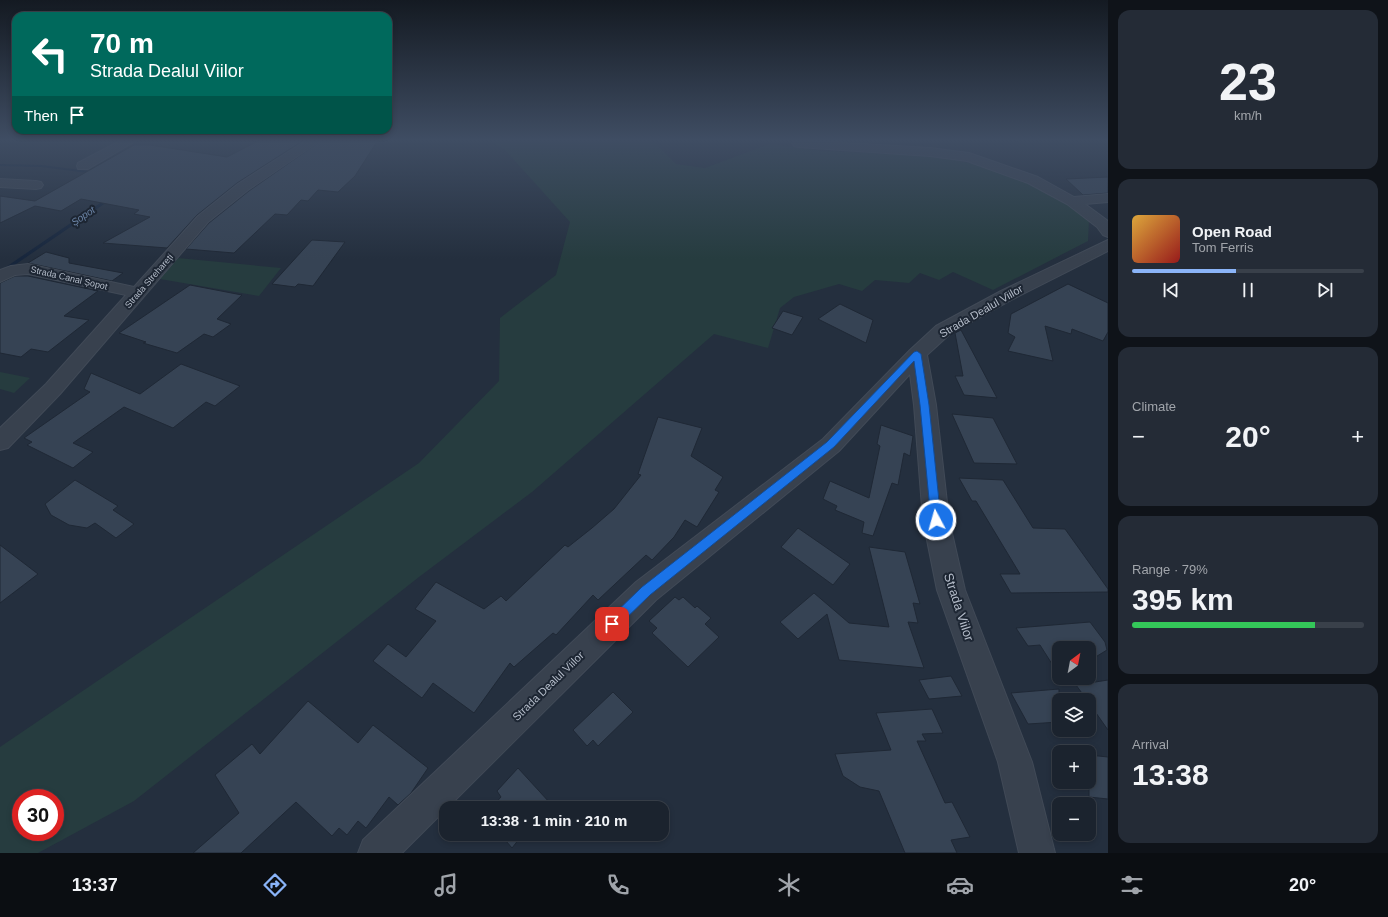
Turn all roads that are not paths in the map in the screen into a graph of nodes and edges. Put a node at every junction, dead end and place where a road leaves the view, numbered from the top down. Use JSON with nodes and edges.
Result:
{"nodes":[{"id":1,"x":255,"y":180,"type":"edge"},
{"id":2,"x":1032,"y":180,"type":"edge"},
{"id":3,"x":0,"y":183,"type":"edge"},
{"id":4,"x":36,"y":185,"type":"dead end"},
{"id":5,"x":1108,"y":198,"type":"edge"},
{"id":6,"x":1072,"y":201,"type":"junction"},
{"id":7,"x":1108,"y":232,"type":"edge"},
{"id":8,"x":1108,"y":245,"type":"edge"},
{"id":9,"x":0,"y":277,"type":"edge"},
{"id":10,"x":139,"y":293,"type":"junction"},
{"id":11,"x":917,"y":354,"type":"junction"},
{"id":12,"x":0,"y":442,"type":"edge"},
{"id":13,"x":376,"y":853,"type":"edge"},
{"id":14,"x":1037,"y":853,"type":"edge"}],
"edges":[{"from":1,"to":10,"type":"street","name":"Strada Strehareți"},
{"from":2,"to":6,"type":"street"},
{"from":3,"to":4,"type":"street"},
{"from":5,"to":6,"type":"street"},
{"from":6,"to":7,"type":"street"},
{"from":8,"to":11,"type":"street","name":"Strada Dealul Viilor"},
{"from":9,"to":10,"type":"street","name":"Strada Canal Șopot"},
{"from":10,"to":12,"type":"street","name":"Strada Strehareți"},
{"from":11,"to":13,"type":"street","name":"Strada Dealul Viilor"},
{"from":11,"to":14,"type":"street","name":"Strada Viilor"}]}
